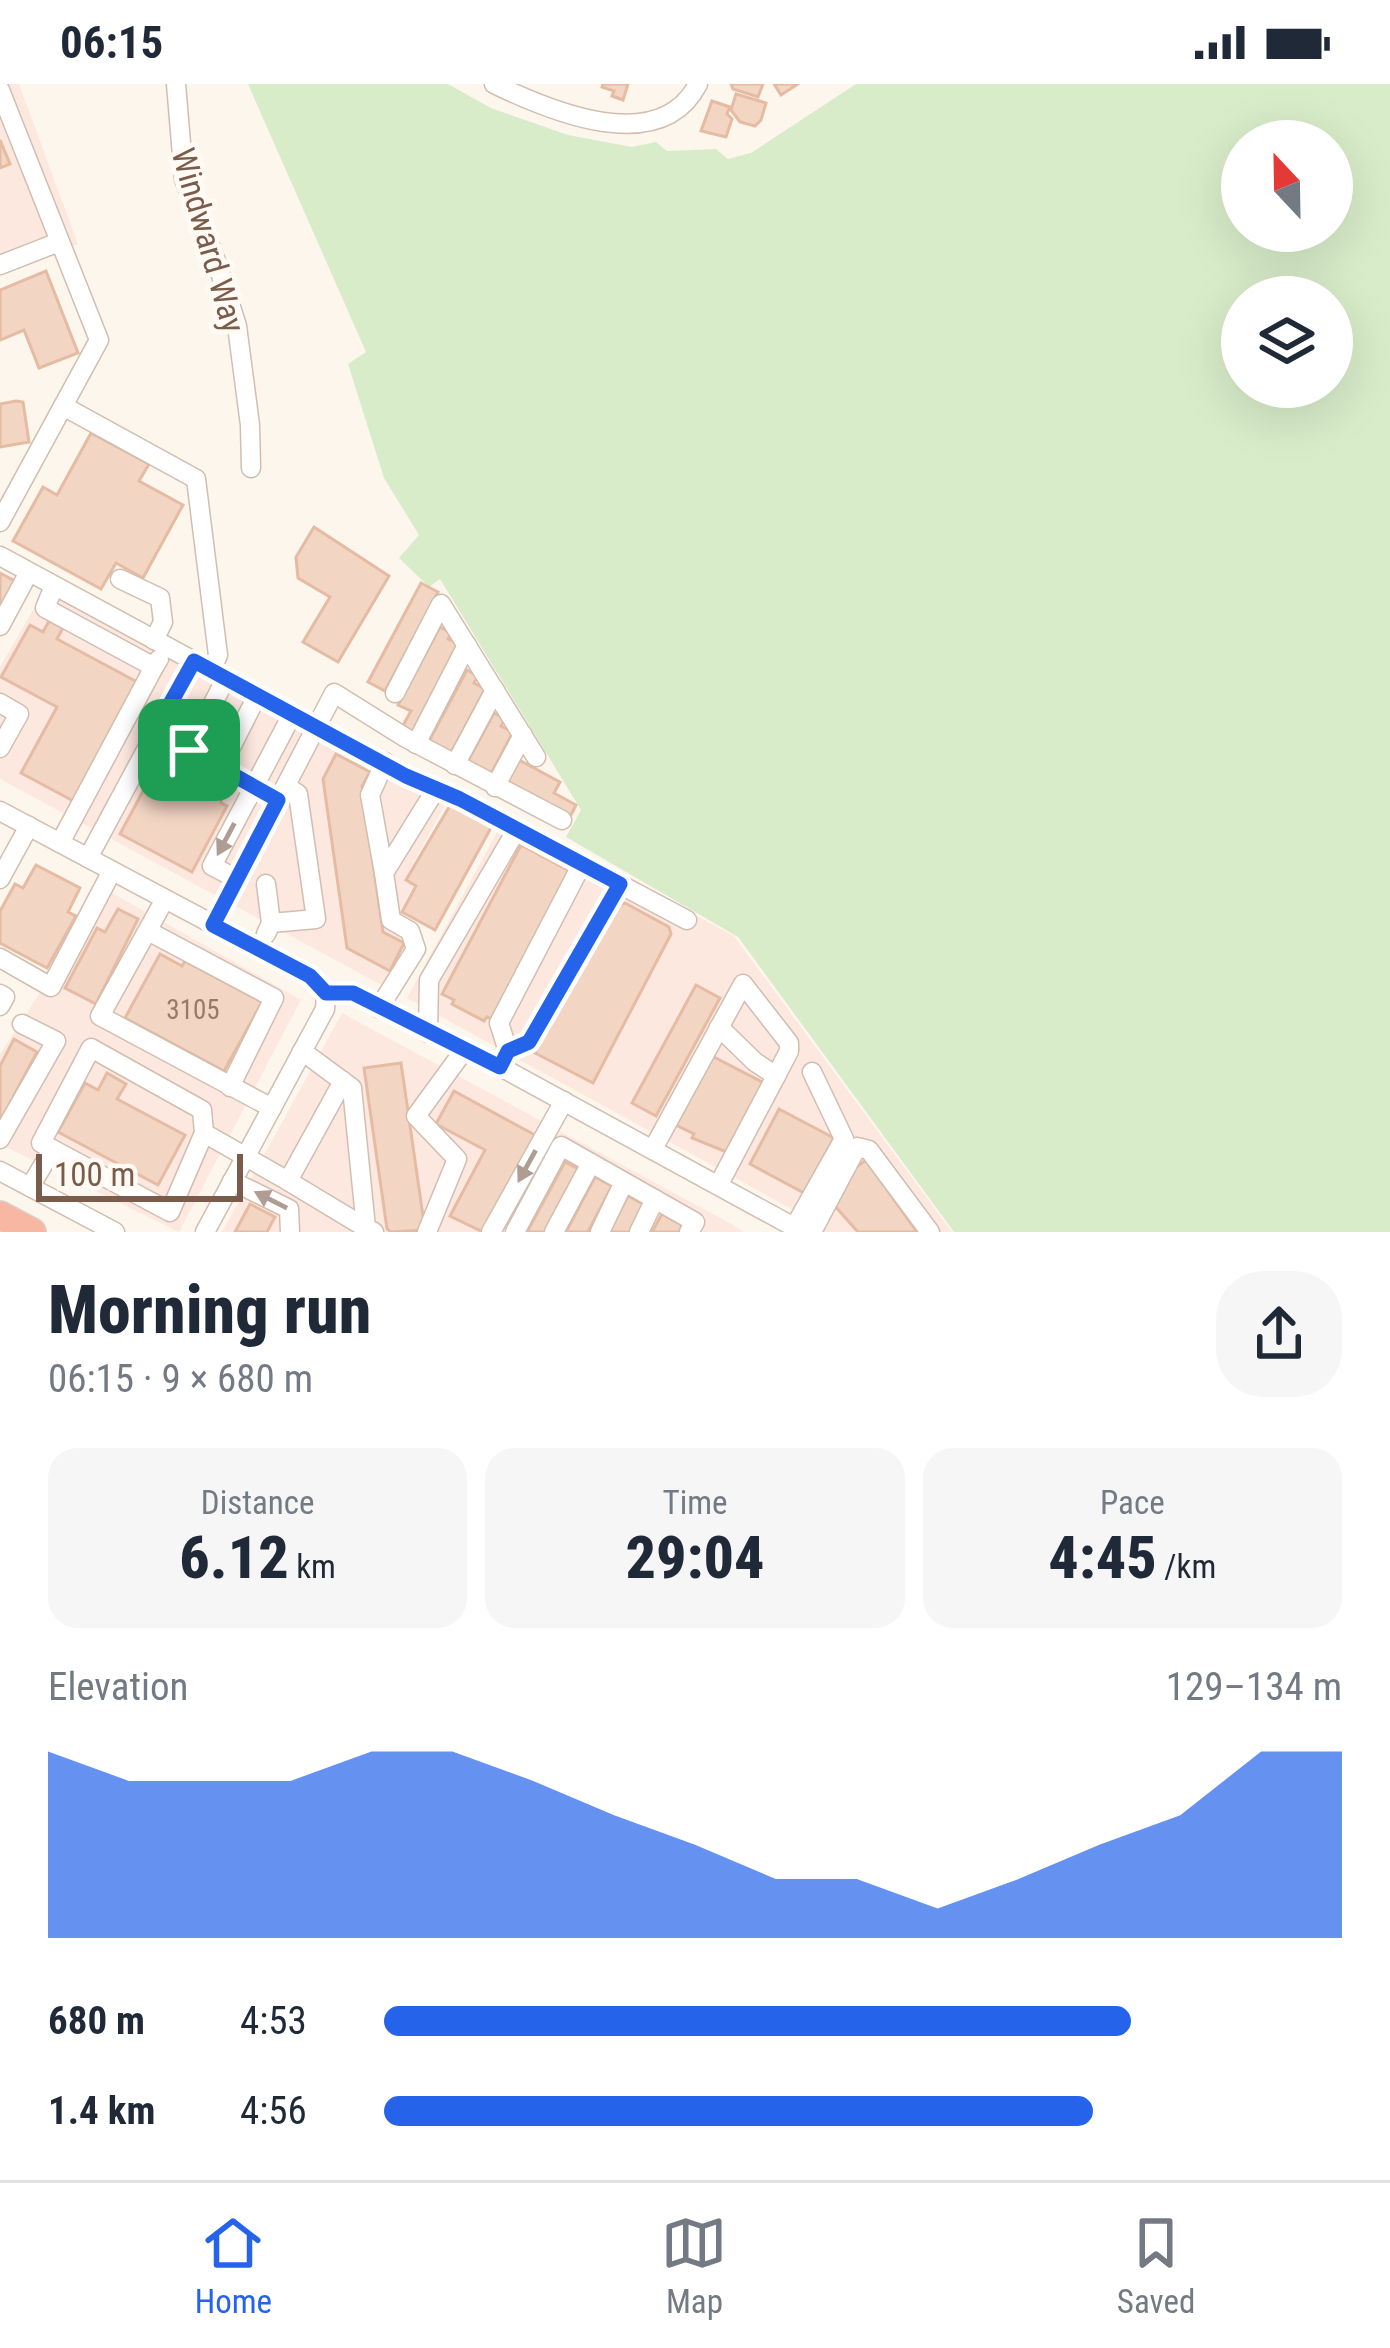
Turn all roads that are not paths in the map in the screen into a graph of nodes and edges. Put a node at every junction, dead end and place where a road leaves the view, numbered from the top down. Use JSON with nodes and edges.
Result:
{"nodes":[{"id":1,"x":176,"y":84,"type":"edge"},
{"id":2,"x":494,"y":84,"type":"edge"},
{"id":3,"x":698,"y":84,"type":"edge"},
{"id":4,"x":0,"y":90,"type":"edge"},
{"id":5,"x":58,"y":242,"type":"junction"},
{"id":6,"x":0,"y":266,"type":"edge"},
{"id":7,"x":63,"y":406,"type":"junction"},
{"id":8,"x":251,"y":468,"type":"dead end"},
{"id":9,"x":0,"y":522,"type":"edge"},
{"id":10,"x":0,"y":556,"type":"edge"},
{"id":11,"x":28,"y":572,"type":"junction"},
{"id":12,"x":120,"y":579,"type":"dead end"},
{"id":13,"x":54,"y":586,"type":"junction"},
{"id":14,"x":97,"y":609,"type":"junction"},
{"id":15,"x":0,"y":626,"type":"edge"},
{"id":16,"x":85,"y":630,"type":"junction"},
{"id":17,"x":160,"y":643,"type":"junction"},
{"id":18,"x":467,"y":645,"type":"junction"},
{"id":19,"x":154,"y":667,"type":"junction"},
{"id":20,"x":211,"y":670,"type":"junction"},
{"id":21,"x":495,"y":690,"type":"junction"},
{"id":22,"x":395,"y":693,"type":"dead end"},
{"id":23,"x":258,"y":694,"type":"junction"},
{"id":24,"x":0,"y":704,"type":"edge"},
{"id":25,"x":293,"y":713,"type":"junction"},
{"id":26,"x":319,"y":727,"type":"junction"},
{"id":27,"x":155,"y":731,"type":"junction"},
{"id":28,"x":523,"y":735,"type":"junction"},
{"id":29,"x":416,"y":744,"type":"junction"},
{"id":30,"x":0,"y":748,"type":"edge"},
{"id":31,"x":189,"y":750,"type":"junction"},
{"id":32,"x":536,"y":757,"type":"dead end"},
{"id":33,"x":385,"y":762,"type":"junction"},
{"id":34,"x":454,"y":765,"type":"junction"},
{"id":35,"x":221,"y":767,"type":"junction"},
{"id":36,"x":254,"y":786,"type":"junction"},
{"id":37,"x":495,"y":787,"type":"junction"},
{"id":38,"x":436,"y":789,"type":"junction"},
{"id":39,"x":282,"y":793,"type":"junction"},
{"id":40,"x":0,"y":811,"type":"edge"},
{"id":41,"x":562,"y":820,"type":"dead end"},
{"id":42,"x":29,"y":826,"type":"junction"},
{"id":43,"x":517,"y":829,"type":"junction"},
{"id":44,"x":60,"y":843,"type":"junction"},
{"id":45,"x":88,"y":858,"type":"junction"},
{"id":46,"x":582,"y":864,"type":"junction"},
{"id":47,"x":112,"y":871,"type":"junction"},
{"id":48,"x":384,"y":873,"type":"junction"},
{"id":49,"x":0,"y":879,"type":"edge"},
{"id":50,"x":237,"y":879,"type":"junction"},
{"id":51,"x":266,"y":884,"type":"dead end"},
{"id":52,"x":620,"y":884,"type":"junction"},
{"id":53,"x":165,"y":899,"type":"junction"},
{"id":54,"x":687,"y":920,"type":"dead end"},
{"id":55,"x":271,"y":923,"type":"junction"},
{"id":56,"x":213,"y":925,"type":"junction"},
{"id":57,"x":148,"y":931,"type":"junction"},
{"id":58,"x":257,"y":949,"type":"junction"},
{"id":59,"x":0,"y":958,"type":"edge"},
{"id":60,"x":326,"y":993,"type":"junction"},
{"id":61,"x":0,"y":994,"type":"edge"},
{"id":62,"x":0,"y":1006,"type":"edge"},
{"id":63,"x":380,"y":1008,"type":"junction"},
{"id":64,"x":22,"y":1024,"type":"dead end"},
{"id":65,"x":719,"y":1027,"type":"junction"},
{"id":66,"x":428,"y":1033,"type":"junction"},
{"id":67,"x":465,"y":1049,"type":"junction"},
{"id":68,"x":302,"y":1051,"type":"junction"},
{"id":69,"x":504,"y":1059,"type":"junction"},
{"id":70,"x":812,"y":1072,"type":"dead end"},
{"id":71,"x":776,"y":1076,"type":"junction"},
{"id":72,"x":343,"y":1081,"type":"junction"},
{"id":73,"x":230,"y":1087,"type":"junction"},
{"id":74,"x":564,"y":1101,"type":"junction"},
{"id":75,"x":272,"y":1108,"type":"junction"},
{"id":76,"x":204,"y":1133,"type":"junction"},
{"id":77,"x":0,"y":1139,"type":"edge"},
{"id":78,"x":653,"y":1149,"type":"junction"},
{"id":79,"x":52,"y":1150,"type":"junction"},
{"id":80,"x":246,"y":1156,"type":"junction"},
{"id":81,"x":591,"y":1163,"type":"junction"},
{"id":82,"x":0,"y":1171,"type":"edge"},
{"id":83,"x":232,"y":1181,"type":"junction"},
{"id":84,"x":287,"y":1181,"type":"junction"},
{"id":85,"x":624,"y":1182,"type":"junction"},
{"id":86,"x":719,"y":1184,"type":"junction"},
{"id":87,"x":31,"y":1187,"type":"junction"},
{"id":88,"x":655,"y":1199,"type":"junction"},
{"id":89,"x":769,"y":1211,"type":"junction"},
{"id":90,"x":0,"y":1215,"type":"edge"},
{"id":91,"x":370,"y":1230,"type":"edge"},
{"id":92,"x":804,"y":1230,"type":"edge"},
{"id":93,"x":32,"y":1232,"type":"edge"},
{"id":94,"x":115,"y":1232,"type":"edge"},
{"id":95,"x":205,"y":1232,"type":"edge"},
{"id":96,"x":290,"y":1232,"type":"edge"},
{"id":97,"x":427,"y":1232,"type":"edge"},
{"id":98,"x":491,"y":1232,"type":"edge"},
{"id":99,"x":515,"y":1232,"type":"edge"},
{"id":100,"x":554,"y":1232,"type":"edge"},
{"id":101,"x":600,"y":1232,"type":"edge"},
{"id":102,"x":639,"y":1232,"type":"edge"},
{"id":103,"x":689,"y":1232,"type":"edge"},
{"id":104,"x":758,"y":1232,"type":"edge"},
{"id":105,"x":930,"y":1232,"type":"edge"}],
"edges":[{"from":1,"to":8,"type":"street","name":"Windward Way"},
{"from":2,"to":3,"type":"street"},
{"from":4,"to":5,"type":"street"},
{"from":5,"to":6,"type":"street"},
{"from":5,"to":7,"type":"street"},
{"from":7,"to":9,"type":"street"},
{"from":7,"to":20,"type":"street"},
{"from":10,"to":11,"type":"street"},
{"from":11,"to":13,"type":"street"},
{"from":11,"to":15,"type":"street"},
{"from":12,"to":17,"type":"street"},
{"from":13,"to":14,"type":"street"},
{"from":13,"to":16,"type":"street"},
{"from":14,"to":16,"type":"street"},
{"from":14,"to":17,"type":"street"},
{"from":16,"to":19,"type":"street"},
{"from":17,"to":19,"type":"street"},
{"from":17,"to":20,"type":"street"},
{"from":18,"to":21,"type":"street"},
{"from":18,"to":22,"type":"street"},
{"from":18,"to":29,"type":"street"},
{"from":19,"to":44,"type":"street"},
{"from":20,"to":23,"type":"street"},
{"from":20,"to":27,"type":"street"},
{"from":20,"to":31,"type":"street"},
{"from":21,"to":28,"type":"street"},
{"from":21,"to":34,"type":"street"},
{"from":23,"to":25,"type":"street"},
{"from":23,"to":35,"type":"street"},
{"from":24,"to":30,"type":"street"},
{"from":25,"to":26,"type":"street"},
{"from":25,"to":36,"type":"street"},
{"from":26,"to":29,"type":"street"},
{"from":26,"to":33,"type":"street"},
{"from":26,"to":39,"type":"street"},
{"from":27,"to":31,"type":"street"},
{"from":27,"to":45,"type":"street"},
{"from":28,"to":32,"type":"street"},
{"from":28,"to":37,"type":"street"},
{"from":29,"to":34,"type":"street"},
{"from":31,"to":35,"type":"street"},
{"from":33,"to":38,"type":"street"},
{"from":33,"to":48,"type":"street"},
{"from":34,"to":37,"type":"street"},
{"from":35,"to":36,"type":"street"},
{"from":36,"to":39,"type":"street"},
{"from":36,"to":50,"type":"street","one_way":true},
{"from":37,"to":41,"type":"street"},
{"from":38,"to":43,"type":"street"},
{"from":38,"to":48,"type":"street"},
{"from":39,"to":50,"type":"street"},
{"from":39,"to":55,"type":"street"},
{"from":40,"to":42,"type":"street"},
{"from":42,"to":44,"type":"street"},
{"from":42,"to":49,"type":"street"},
{"from":43,"to":46,"type":"street"},
{"from":43,"to":66,"type":"street"},
{"from":44,"to":45,"type":"street"},
{"from":45,"to":47,"type":"street"},
{"from":46,"to":52,"type":"street"},
{"from":46,"to":69,"type":"street"},
{"from":47,"to":53,"type":"street"},
{"from":47,"to":59,"type":"street"},
{"from":48,"to":63,"type":"street"},
{"from":50,"to":56,"type":"street"},
{"from":51,"to":55,"type":"street"},
{"from":52,"to":54,"type":"street"},
{"from":52,"to":69,"type":"street"},
{"from":53,"to":56,"type":"street"},
{"from":53,"to":57,"type":"street"},
{"from":55,"to":58,"type":"street"},
{"from":56,"to":58,"type":"street"},
{"from":57,"to":73,"type":"street"},
{"from":57,"to":73,"type":"street"},
{"from":58,"to":60,"type":"street"},
{"from":60,"to":63,"type":"street"},
{"from":60,"to":68,"type":"street"},
{"from":61,"to":62,"type":"street"},
{"from":63,"to":66,"type":"street"},
{"from":64,"to":77,"type":"street"},
{"from":65,"to":71,"type":"street"},
{"from":65,"to":71,"type":"street"},
{"from":65,"to":78,"type":"street"},
{"from":66,"to":67,"type":"street"},
{"from":67,"to":69,"type":"street"},
{"from":67,"to":97,"type":"street"},
{"from":68,"to":72,"type":"street"},
{"from":68,"to":75,"type":"street"},
{"from":69,"to":74,"type":"street"},
{"from":70,"to":92,"type":"street"},
{"from":71,"to":86,"type":"street"},
{"from":72,"to":84,"type":"street"},
{"from":72,"to":91,"type":"street"},
{"from":73,"to":75,"type":"street"},
{"from":74,"to":78,"type":"street"},
{"from":74,"to":98,"type":"street","one_way":true},
{"from":75,"to":80,"type":"street"},
{"from":76,"to":79,"type":"street"},
{"from":76,"to":79,"type":"street"},
{"from":76,"to":80,"type":"street"},
{"from":78,"to":86,"type":"street"},
{"from":79,"to":87,"type":"street"},
{"from":80,"to":83,"type":"street"},
{"from":80,"to":84,"type":"street"},
{"from":81,"to":85,"type":"street"},
{"from":81,"to":99,"type":"street"},
{"from":81,"to":100,"type":"street"},
{"from":82,"to":87,"type":"street"},
{"from":83,"to":95,"type":"street"},
{"from":96,"to":83,"type":"street","one_way":true},
{"from":84,"to":91,"type":"street"},
{"from":85,"to":88,"type":"street"},
{"from":85,"to":101,"type":"street"},
{"from":86,"to":89,"type":"street"},
{"from":87,"to":94,"type":"street"},
{"from":88,"to":102,"type":"street"},
{"from":88,"to":103,"type":"street"},
{"from":89,"to":92,"type":"street"},
{"from":89,"to":104,"type":"street"},
{"from":90,"to":93,"type":"highway"},
{"from":92,"to":105,"type":"street"}]}
